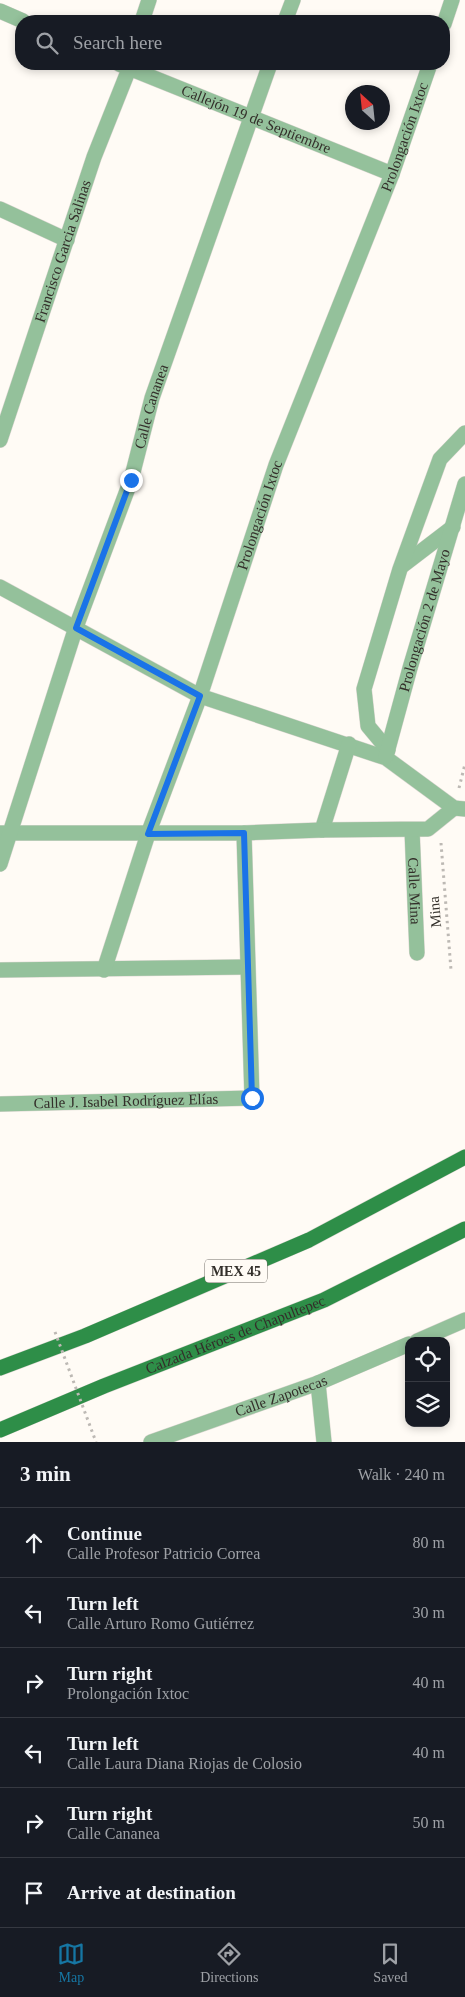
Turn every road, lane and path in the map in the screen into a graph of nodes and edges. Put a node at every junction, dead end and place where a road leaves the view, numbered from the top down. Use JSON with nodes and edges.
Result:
{"nodes":[{"id":1,"x":149,"y":0,"type":"edge"},
{"id":2,"x":293,"y":0,"type":"edge"},
{"id":3,"x":452,"y":0,"type":"edge"},
{"id":4,"x":2,"y":10,"type":"edge"},
{"id":5,"x":144,"y":15,"type":"edge"},
{"id":6,"x":287,"y":15,"type":"edge"},
{"id":7,"x":447,"y":15,"type":"edge"},
{"id":8,"x":15,"y":17,"type":"edge"},
{"id":9,"x":124,"y":70,"type":"edge"},
{"id":10,"x":138,"y":70,"type":"edge"},
{"id":11,"x":268,"y":70,"type":"edge"},
{"id":12,"x":428,"y":70,"type":"edge"},
{"id":13,"x":252,"y":118,"type":"junction"},
{"id":14,"x":392,"y":174,"type":"junction"},
{"id":15,"x":0,"y":209,"type":"edge"},
{"id":16,"x":67,"y":240,"type":"junction"},
{"id":17,"x":465,"y":432,"type":"edge"},
{"id":18,"x":0,"y":440,"type":"edge"},
{"id":19,"x":465,"y":484,"type":"edge"},
{"id":20,"x":453,"y":527,"type":"junction"},
{"id":21,"x":400,"y":569,"type":"junction"},
{"id":22,"x":0,"y":587,"type":"edge"},
{"id":23,"x":76,"y":628,"type":"junction"},
{"id":24,"x":200,"y":696,"type":"junction"},
{"id":25,"x":349,"y":744,"type":"junction"},
{"id":26,"x":387,"y":754,"type":"junction"},
{"id":27,"x":465,"y":764,"type":"edge"},
{"id":28,"x":460,"y":809,"type":"edge"},
{"id":29,"x":439,"y":822,"type":"junction"},
{"id":30,"x":322,"y":830,"type":"junction"},
{"id":31,"x":412,"y":830,"type":"junction"},
{"id":32,"x":5,"y":833,"type":"edge"},
{"id":33,"x":244,"y":833,"type":"junction"},
{"id":34,"x":148,"y":834,"type":"junction"},
{"id":35,"x":0,"y":864,"type":"edge"},
{"id":36,"x":417,"y":953,"type":"dead end"},
{"id":37,"x":247,"y":967,"type":"junction"},
{"id":38,"x":0,"y":970,"type":"edge"},
{"id":39,"x":104,"y":970,"type":"junction"},
{"id":40,"x":452,"y":970,"type":"dead end"},
{"id":41,"x":0,"y":1104,"type":"edge"},
{"id":42,"x":465,"y":1157,"type":"edge"},
{"id":43,"x":465,"y":1229,"type":"edge"},
{"id":44,"x":465,"y":1320,"type":"edge"},
{"id":45,"x":55,"y":1332,"type":"dead end"},
{"id":46,"x":425,"y":1337,"type":"edge"},
{"id":47,"x":405,"y":1346,"type":"edge"},
{"id":48,"x":0,"y":1368,"type":"edge"},
{"id":49,"x":318,"y":1383,"type":"junction"},
{"id":50,"x":0,"y":1430,"type":"edge"},
{"id":51,"x":198,"y":1434,"type":"edge"},
{"id":52,"x":96,"y":1442,"type":"edge"},
{"id":53,"x":151,"y":1442,"type":"edge"},
{"id":54,"x":324,"y":1442,"type":"edge"}],
"edges":[{"from":1,"to":5,"type":"street"},
{"from":2,"to":6,"type":"street"},
{"from":3,"to":7,"type":"street"},
{"from":4,"to":8,"type":"street"},
{"from":9,"to":16,"type":"street","name":"Francisco Garcia Salinas"},
{"from":10,"to":13,"type":"street","name":"Callejón 19 de Septiembre"},
{"from":11,"to":13,"type":"street","name":"Calle Cananea"},
{"from":12,"to":14,"type":"street","name":"Prolongación Ixtoc"},
{"from":13,"to":14,"type":"street","name":"Callejón 19 de Septiembre"},
{"from":13,"to":23,"type":"street","name":"Calle Cananea"},
{"from":14,"to":24,"type":"street","name":"Prolongación Ixtoc"},
{"from":15,"to":16,"type":"street"},
{"from":16,"to":18,"type":"street","name":"Francisco Garcia Salinas"},
{"from":17,"to":21,"type":"street"},
{"from":19,"to":20,"type":"street","name":"Prolongación 2 de Mayo"},
{"from":20,"to":21,"type":"street"},
{"from":20,"to":26,"type":"street","name":"Prolongación 2 de Mayo"},
{"from":21,"to":26,"type":"street"},
{"from":22,"to":23,"type":"street"},
{"from":23,"to":24,"type":"street"},
{"from":23,"to":32,"type":"street","name":"Calle Cananea"},
{"from":24,"to":25,"type":"street"},
{"from":24,"to":34,"type":"street","name":"Prolongación Ixtoc"},
{"from":25,"to":26,"type":"street"},
{"from":25,"to":30,"type":"street"},
{"from":26,"to":28,"type":"street"},
{"from":27,"to":28,"type":"path"},
{"from":28,"to":29,"type":"street"},
{"from":29,"to":31,"type":"street"},
{"from":29,"to":40,"type":"path","name":"Mina"},
{"from":30,"to":31,"type":"street"},
{"from":30,"to":33,"type":"street"},
{"from":31,"to":36,"type":"street","name":"Calle Mina"},
{"from":32,"to":34,"type":"street"},
{"from":32,"to":35,"type":"street","name":"Calle Cananea"},
{"from":33,"to":34,"type":"street"},
{"from":33,"to":37,"type":"street"},
{"from":34,"to":39,"type":"street","name":"Prolongación Ixtoc"},
{"from":37,"to":39,"type":"street"},
{"from":37,"to":41,"type":"street","name":"Calle J. Isabel Rodríguez Elías"},
{"from":38,"to":39,"type":"street"},
{"from":42,"to":48,"type":"main road","number":"MEX 45"},
{"from":43,"to":50,"type":"main road","name":"Calzada Héroes de Chapultepec"},
{"from":44,"to":46,"type":"street"},
{"from":45,"to":52,"type":"path","bridge":true},
{"from":47,"to":49,"type":"street","name":"Calle Zapotecas"},
{"from":49,"to":51,"type":"street","name":"Calle Zapotecas"},
{"from":49,"to":54,"type":"street"},
{"from":51,"to":53,"type":"street","name":"Calle Zapotecas"}]}
